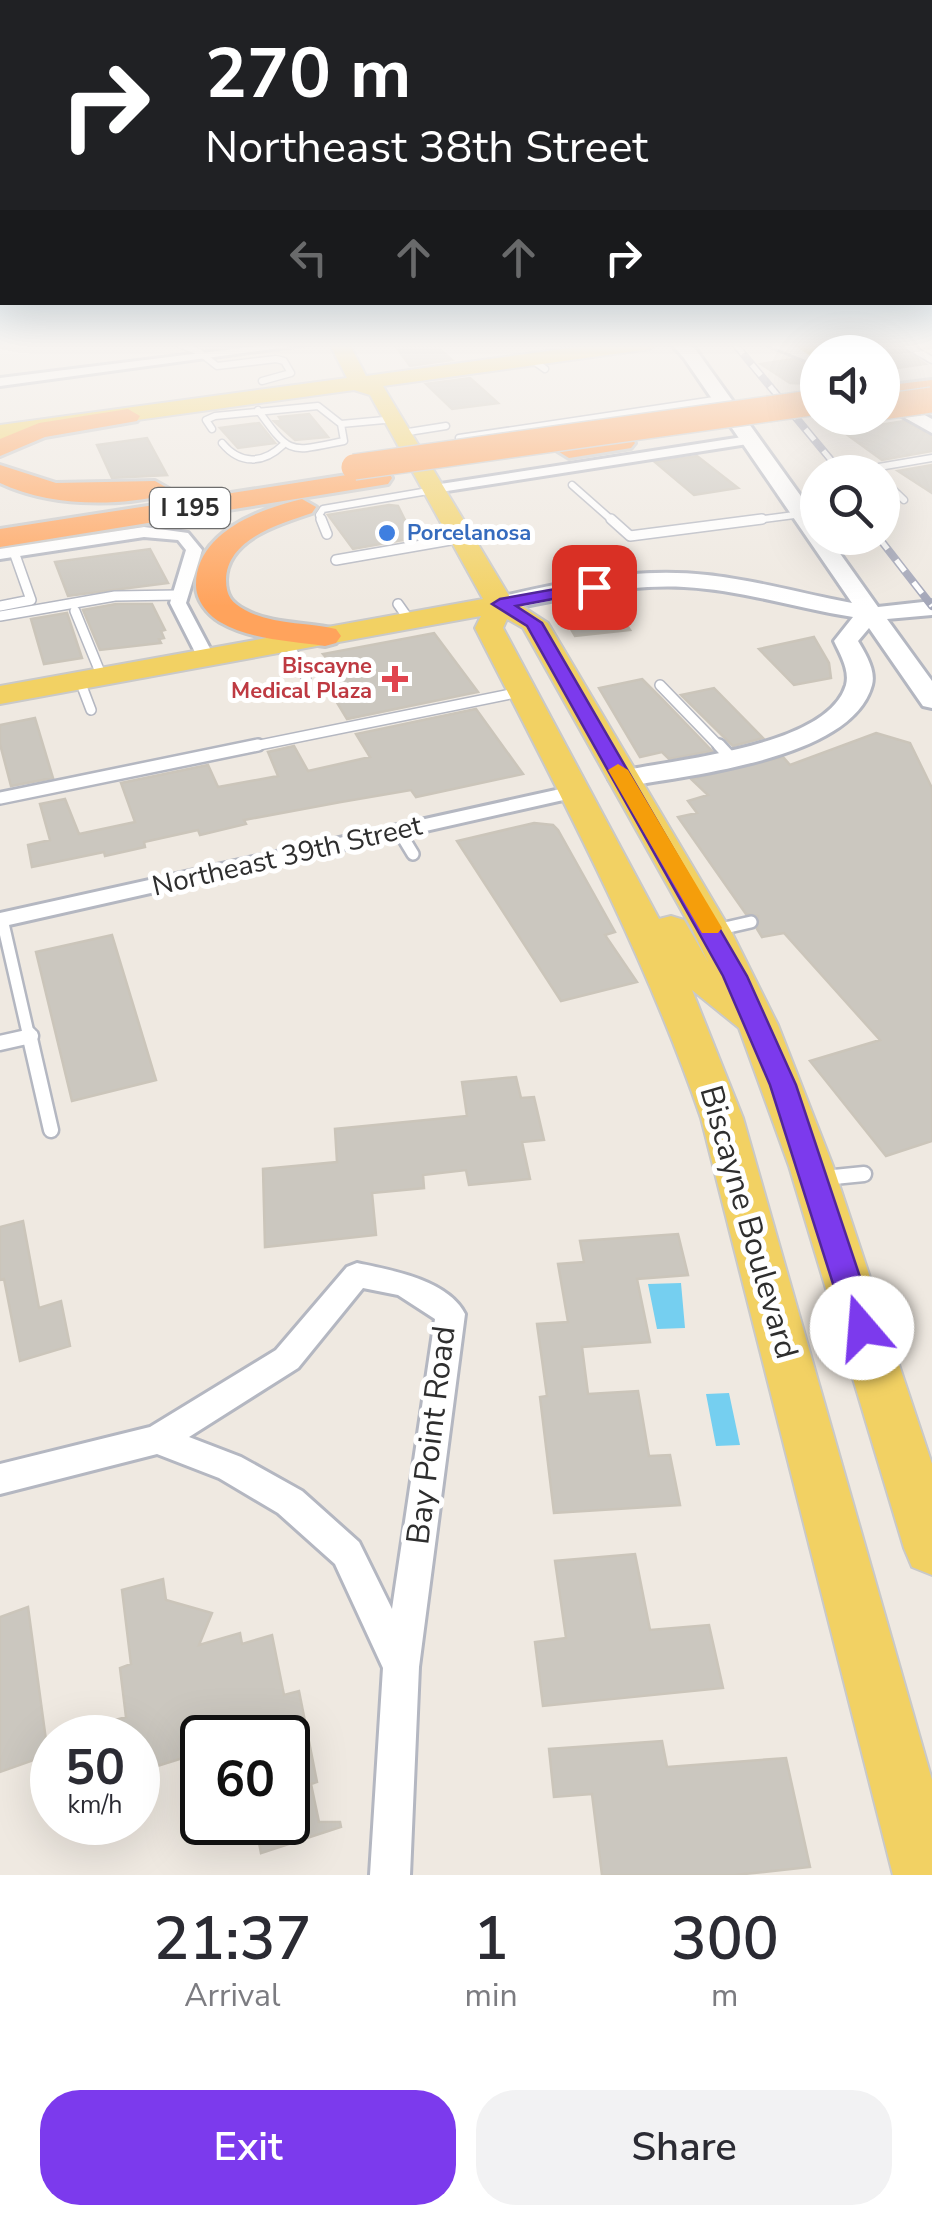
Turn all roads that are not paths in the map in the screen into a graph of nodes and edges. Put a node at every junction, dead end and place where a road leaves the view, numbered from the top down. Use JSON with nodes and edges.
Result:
{"nodes":[{"id":1,"x":42,"y":430,"type":"edge"},
{"id":2,"x":275,"y":430,"type":"edge"},
{"id":3,"x":342,"y":430,"type":"edge"},
{"id":4,"x":401,"y":430,"type":"edge"},
{"id":5,"x":508,"y":430,"type":"edge"},
{"id":6,"x":651,"y":430,"type":"edge"},
{"id":7,"x":712,"y":430,"type":"edge"},
{"id":8,"x":743,"y":430,"type":"edge"},
{"id":9,"x":459,"y":438,"type":"dead end"},
{"id":10,"x":749,"y":440,"type":"junction"},
{"id":11,"x":222,"y":443,"type":"dead end"},
{"id":12,"x":283,"y":445,"type":"junction"},
{"id":13,"x":0,"y":448,"type":"edge"},
{"id":14,"x":932,"y":458,"type":"edge"},
{"id":15,"x":900,"y":463,"type":"edge"},
{"id":16,"x":0,"y":473,"type":"edge"},
{"id":17,"x":295,"y":476,"type":"junction"},
{"id":18,"x":372,"y":478,"type":"junction"},
{"id":19,"x":572,"y":485,"type":"dead end"},
{"id":20,"x":434,"y":489,"type":"junction"},
{"id":21,"x":900,"y":496,"type":"edge"},
{"id":22,"x":904,"y":500,"type":"dead end"},
{"id":23,"x":800,"y":511,"type":"edge"},
{"id":24,"x":800,"y":514,"type":"edge"},
{"id":25,"x":0,"y":520,"type":"edge"},
{"id":26,"x":327,"y":534,"type":"dead end"},
{"id":27,"x":462,"y":538,"type":"junction"},
{"id":28,"x":5,"y":548,"type":"edge"},
{"id":29,"x":831,"y":555,"type":"edge"},
{"id":30,"x":336,"y":560,"type":"dead end"},
{"id":31,"x":762,"y":592,"type":"junction"},
{"id":32,"x":178,"y":596,"type":"junction"},
{"id":33,"x":500,"y":604,"type":"junction"},
{"id":34,"x":0,"y":606,"type":"edge"},
{"id":35,"x":932,"y":608,"type":"edge"},
{"id":36,"x":75,"y":611,"type":"dead end"},
{"id":37,"x":872,"y":614,"type":"junction"},
{"id":38,"x":0,"y":616,"type":"edge"},
{"id":39,"x":324,"y":636,"type":"junction"},
{"id":40,"x":846,"y":641,"type":"junction"},
{"id":41,"x":288,"y":643,"type":"junction"},
{"id":42,"x":206,"y":658,"type":"junction"},
{"id":43,"x":306,"y":677,"type":"dead end"},
{"id":44,"x":91,"y":678,"type":"junction"},
{"id":45,"x":660,"y":684,"type":"dead end"},
{"id":46,"x":522,"y":691,"type":"junction"},
{"id":47,"x":0,"y":695,"type":"edge"},
{"id":48,"x":932,"y":700,"type":"edge"},
{"id":49,"x":91,"y":710,"type":"dead end"},
{"id":50,"x":730,"y":756,"type":"junction"},
{"id":51,"x":623,"y":780,"type":"junction"},
{"id":52,"x":574,"y":792,"type":"junction"},
{"id":53,"x":0,"y":798,"type":"edge"},
{"id":54,"x":399,"y":830,"type":"junction"},
{"id":55,"x":413,"y":854,"type":"dead end"},
{"id":56,"x":1,"y":916,"type":"edge"},
{"id":57,"x":758,"y":1025,"type":"junction"},
{"id":58,"x":30,"y":1036,"type":"junction"},
{"id":59,"x":0,"y":1043,"type":"edge"},
{"id":60,"x":51,"y":1130,"type":"dead end"},
{"id":61,"x":864,"y":1174,"type":"dead end"},
{"id":62,"x":815,"y":1179,"type":"junction"},
{"id":63,"x":157,"y":1440,"type":"junction"},
{"id":64,"x":0,"y":1479,"type":"edge"},
{"id":65,"x":932,"y":1548,"type":"edge"},
{"id":66,"x":401,"y":1667,"type":"junction"},
{"id":67,"x":390,"y":1875,"type":"edge"},
{"id":68,"x":926,"y":1875,"type":"edge"}],
"edges":[{"from":1,"to":13,"type":"highway"},
{"from":2,"to":12,"type":"lane"},
{"from":3,"to":12,"type":"lane"},
{"from":4,"to":20,"type":"main road","name":"Biscayne Boulevard"},
{"from":5,"to":9,"type":"lane"},
{"from":6,"to":18,"type":"highway","number":"I 195","bridge":true},
{"from":7,"to":18,"type":"highway"},
{"from":8,"to":10,"type":"main road"},
{"from":10,"to":20,"type":"street"},
{"from":10,"to":23,"type":"main road"},
{"from":11,"to":12,"type":"lane"},
{"from":14,"to":15,"type":"lane"},
{"from":16,"to":17,"type":"highway"},
{"from":17,"to":18,"type":"highway","number":"I 195"},
{"from":17,"to":25,"type":"highway","number":"I 195"},
{"from":18,"to":28,"type":"highway","number":"I 195"},
{"from":18,"to":39,"type":"highway"},
{"from":19,"to":24,"type":"lane"},
{"from":20,"to":26,"type":"lane"},
{"from":20,"to":27,"type":"main road","name":"Biscayne Boulevard"},
{"from":21,"to":22,"type":"lane"},
{"from":27,"to":30,"type":"lane"},
{"from":27,"to":33,"type":"main road","name":"Biscayne Boulevard"},
{"from":28,"to":32,"type":"street"},
{"from":28,"to":34,"type":"lane"},
{"from":29,"to":37,"type":"main road"},
{"from":31,"to":33,"type":"main road"},
{"from":31,"to":37,"type":"main road"},
{"from":31,"to":40,"type":"main road"},
{"from":32,"to":38,"type":"lane"},
{"from":32,"to":42,"type":"street"},
{"from":33,"to":39,"type":"main road"},
{"from":33,"to":46,"type":"main road","name":"Biscayne Boulevard"},
{"from":33,"to":51,"type":"main road","name":"Biscayne Boulevard"},
{"from":35,"to":37,"type":"main road"},
{"from":36,"to":44,"type":"lane"},
{"from":37,"to":40,"type":"main road"},
{"from":37,"to":48,"type":"main road"},
{"from":39,"to":41,"type":"main road"},
{"from":40,"to":50,"type":"main road"},
{"from":41,"to":42,"type":"main road"},
{"from":41,"to":43,"type":"lane"},
{"from":42,"to":44,"type":"main road"},
{"from":44,"to":47,"type":"main road"},
{"from":44,"to":49,"type":"lane"},
{"from":45,"to":50,"type":"lane"},
{"from":46,"to":52,"type":"main road","name":"Biscayne Boulevard"},
{"from":46,"to":53,"type":"lane"},
{"from":50,"to":51,"type":"main road"},
{"from":51,"to":57,"type":"main road","name":"Biscayne Boulevard"},
{"from":52,"to":54,"type":"street","name":"Northeast 39th Street"},
{"from":52,"to":57,"type":"main road"},
{"from":52,"to":68,"type":"main road","name":"Biscayne Boulevard"},
{"from":54,"to":55,"type":"lane"},
{"from":54,"to":56,"type":"street","name":"Northeast 39th Street"},
{"from":56,"to":58,"type":"lane"},
{"from":57,"to":62,"type":"main road","name":"Biscayne Boulevard"},
{"from":58,"to":59,"type":"lane"},
{"from":58,"to":60,"type":"lane"},
{"from":61,"to":62,"type":"lane"},
{"from":62,"to":65,"type":"main road","name":"Biscayne Boulevard"},
{"from":63,"to":64,"type":"street"},
{"from":63,"to":66,"type":"street","name":"Bay Point Road"},
{"from":63,"to":66,"type":"street","name":"Bay Point Road"},
{"from":66,"to":67,"type":"street","name":"Bay Point Road"}]}
